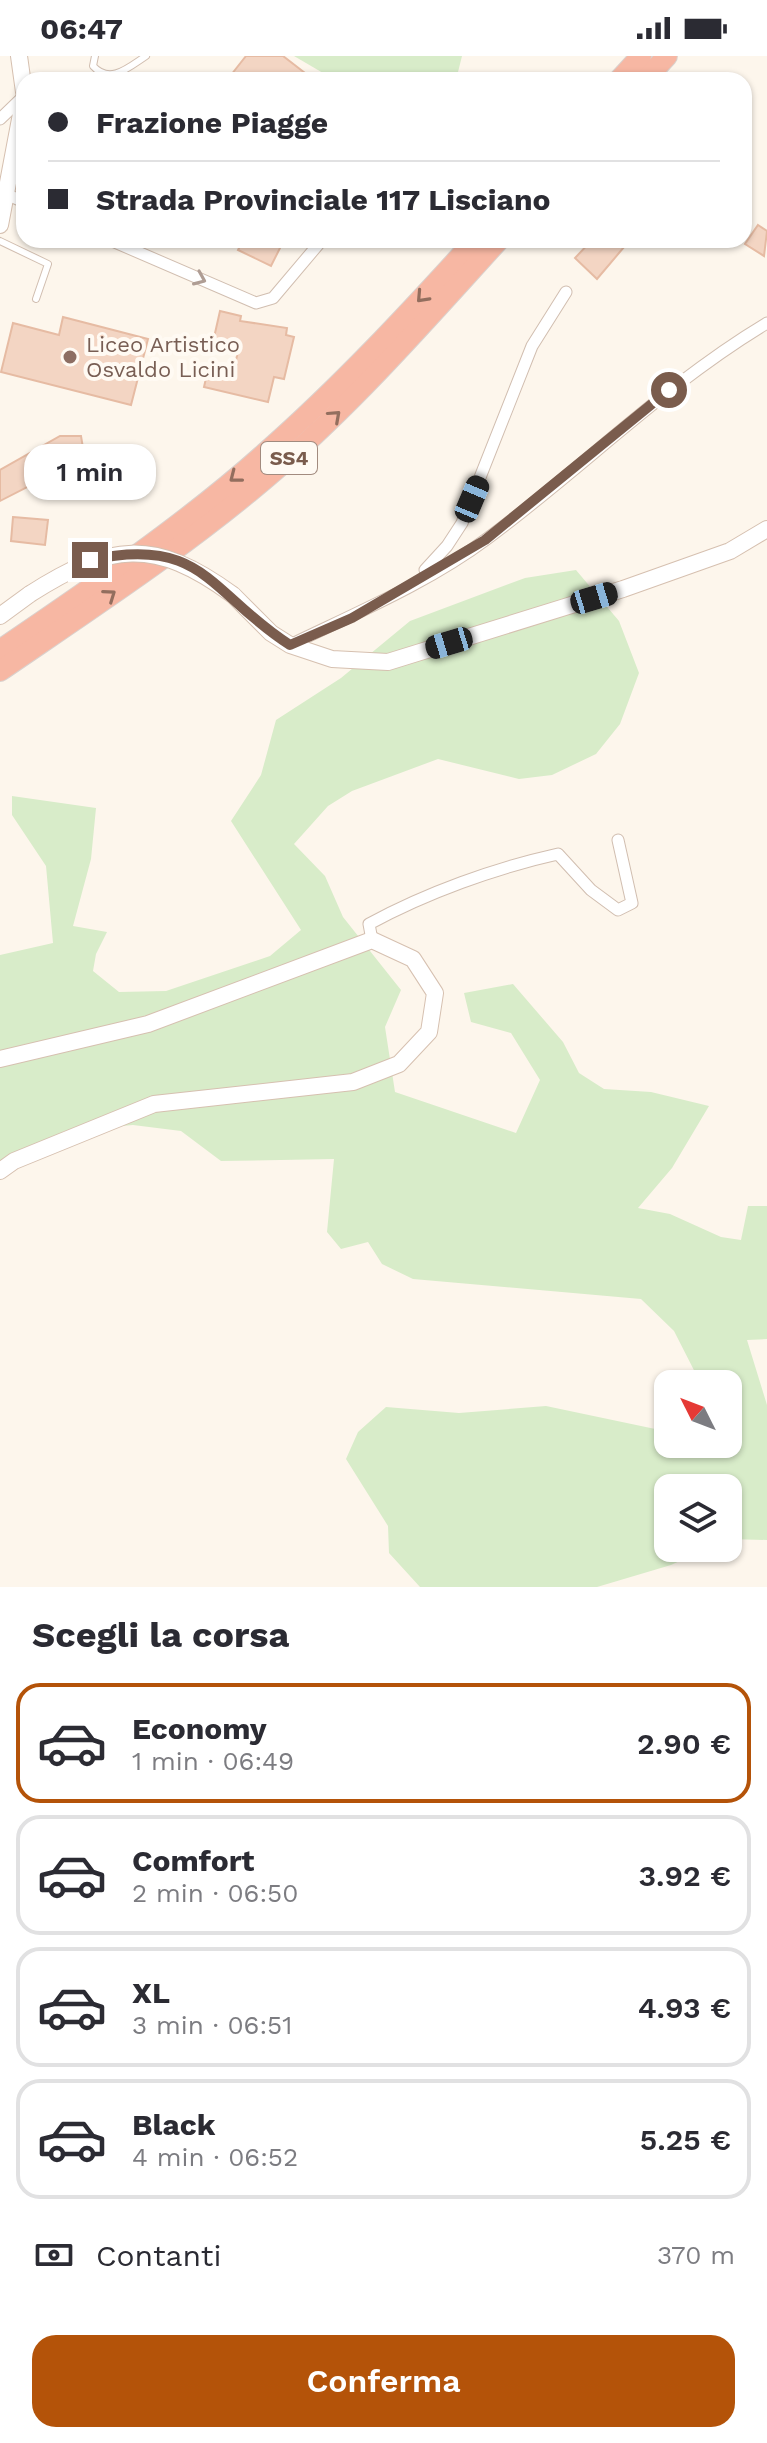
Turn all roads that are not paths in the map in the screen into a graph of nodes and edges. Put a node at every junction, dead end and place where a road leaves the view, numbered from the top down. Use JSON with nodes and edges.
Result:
{"nodes":[{"id":1,"x":146,"y":56,"type":"edge"},
{"id":2,"x":641,"y":56,"type":"edge"},
{"id":3,"x":667,"y":56,"type":"edge"},
{"id":4,"x":117,"y":72,"type":"edge"},
{"id":5,"x":626,"y":72,"type":"edge"},
{"id":6,"x":652,"y":72,"type":"edge"},
{"id":7,"x":16,"y":103,"type":"edge"},
{"id":8,"x":0,"y":119,"type":"edge"},
{"id":9,"x":16,"y":139,"type":"edge"},
{"id":10,"x":6,"y":194,"type":"junction"},
{"id":11,"x":16,"y":198,"type":"edge"},
{"id":12,"x":0,"y":225,"type":"edge"},
{"id":13,"x":0,"y":241,"type":"edge"},
{"id":14,"x":139,"y":248,"type":"edge"},
{"id":15,"x":315,"y":248,"type":"edge"},
{"id":16,"x":468,"y":248,"type":"edge"},
{"id":17,"x":492,"y":248,"type":"edge"},
{"id":18,"x":566,"y":292,"type":"dead end"},
{"id":19,"x":36,"y":299,"type":"dead end"},
{"id":20,"x":767,"y":313,"type":"edge"},
{"id":21,"x":767,"y":323,"type":"edge"},
{"id":22,"x":753,"y":332,"type":"junction"},
{"id":23,"x":767,"y":529,"type":"edge"},
{"id":24,"x":397,"y":592,"type":"junction"},
{"id":25,"x":0,"y":616,"type":"edge"},
{"id":26,"x":290,"y":645,"type":"junction"},
{"id":27,"x":0,"y":650,"type":"edge"},
{"id":28,"x":0,"y":671,"type":"edge"},
{"id":29,"x":618,"y":840,"type":"dead end"},
{"id":30,"x":372,"y":940,"type":"junction"},
{"id":31,"x":0,"y":1059,"type":"edge"},
{"id":32,"x":0,"y":1171,"type":"edge"}],
"edges":[{"from":1,"to":4,"type":"lane"},
{"from":2,"to":5,"type":"highway"},
{"from":3,"to":6,"type":"highway"},
{"from":7,"to":8,"type":"street"},
{"from":9,"to":10,"type":"street"},
{"from":10,"to":11,"type":"street"},
{"from":10,"to":12,"type":"street"},
{"from":13,"to":19,"type":"lane"},
{"from":14,"to":15,"type":"street","one_way":true},
{"from":16,"to":27,"type":"highway","number":"SS4","one_way":true},
{"from":28,"to":17,"type":"highway","number":"SS4","one_way":true},
{"from":18,"to":24,"type":"street"},
{"from":20,"to":22,"type":"street"},
{"from":21,"to":22,"type":"street"},
{"from":22,"to":24,"type":"street"},
{"from":23,"to":26,"type":"street"},
{"from":24,"to":26,"type":"street"},
{"from":25,"to":26,"type":"street","bridge":true},
{"from":29,"to":30,"type":"street"},
{"from":30,"to":31,"type":"street"},
{"from":30,"to":32,"type":"street"}]}
